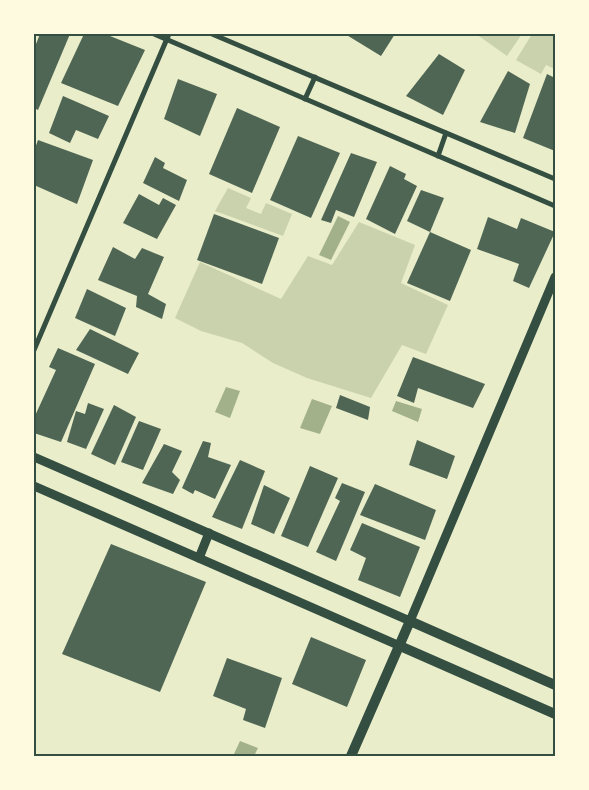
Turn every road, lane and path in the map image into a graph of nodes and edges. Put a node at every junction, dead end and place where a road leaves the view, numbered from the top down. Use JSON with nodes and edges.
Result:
{"nodes":[{"id":1,"x":154,"y":34,"type":"edge"},
{"id":2,"x":212,"y":34,"type":"edge"},
{"id":3,"x":168,"y":36,"type":"edge"},
{"id":4,"x":315,"y":77,"type":"junction"},
{"id":5,"x":305,"y":99,"type":"junction"},
{"id":6,"x":446,"y":133,"type":"junction"},
{"id":7,"x":438,"y":156,"type":"junction"},
{"id":8,"x":555,"y":179,"type":"edge"},
{"id":9,"x":555,"y":206,"type":"edge"},
{"id":10,"x":555,"y":277,"type":"edge"},
{"id":11,"x":34,"y":350,"type":"edge"},
{"id":12,"x":34,"y":457,"type":"edge"},
{"id":13,"x":34,"y":486,"type":"edge"},
{"id":14,"x":209,"y":533,"type":"junction"},
{"id":15,"x":199,"y":558,"type":"junction"},
{"id":16,"x":410,"y":621,"type":"junction"},
{"id":17,"x":400,"y":646,"type":"junction"},
{"id":18,"x":555,"y":685,"type":"edge"},
{"id":19,"x":555,"y":714,"type":"edge"},
{"id":20,"x":351,"y":756,"type":"edge"}],
"edges":[{"from":1,"to":3,"type":"street"},
{"from":2,"to":4,"type":"street"},
{"from":3,"to":5,"type":"street"},
{"from":3,"to":11,"type":"street"},
{"from":4,"to":5,"type":"street"},
{"from":4,"to":6,"type":"street"},
{"from":5,"to":7,"type":"street"},
{"from":6,"to":7,"type":"street"},
{"from":6,"to":8,"type":"street"},
{"from":7,"to":9,"type":"street"},
{"from":10,"to":16,"type":"street"},
{"from":12,"to":14,"type":"street"},
{"from":13,"to":15,"type":"street"},
{"from":14,"to":15,"type":"street"},
{"from":14,"to":16,"type":"street"},
{"from":15,"to":17,"type":"street"},
{"from":16,"to":17,"type":"main road"},
{"from":16,"to":18,"type":"main road"},
{"from":17,"to":19,"type":"main road"},
{"from":17,"to":20,"type":"main road"}]}
